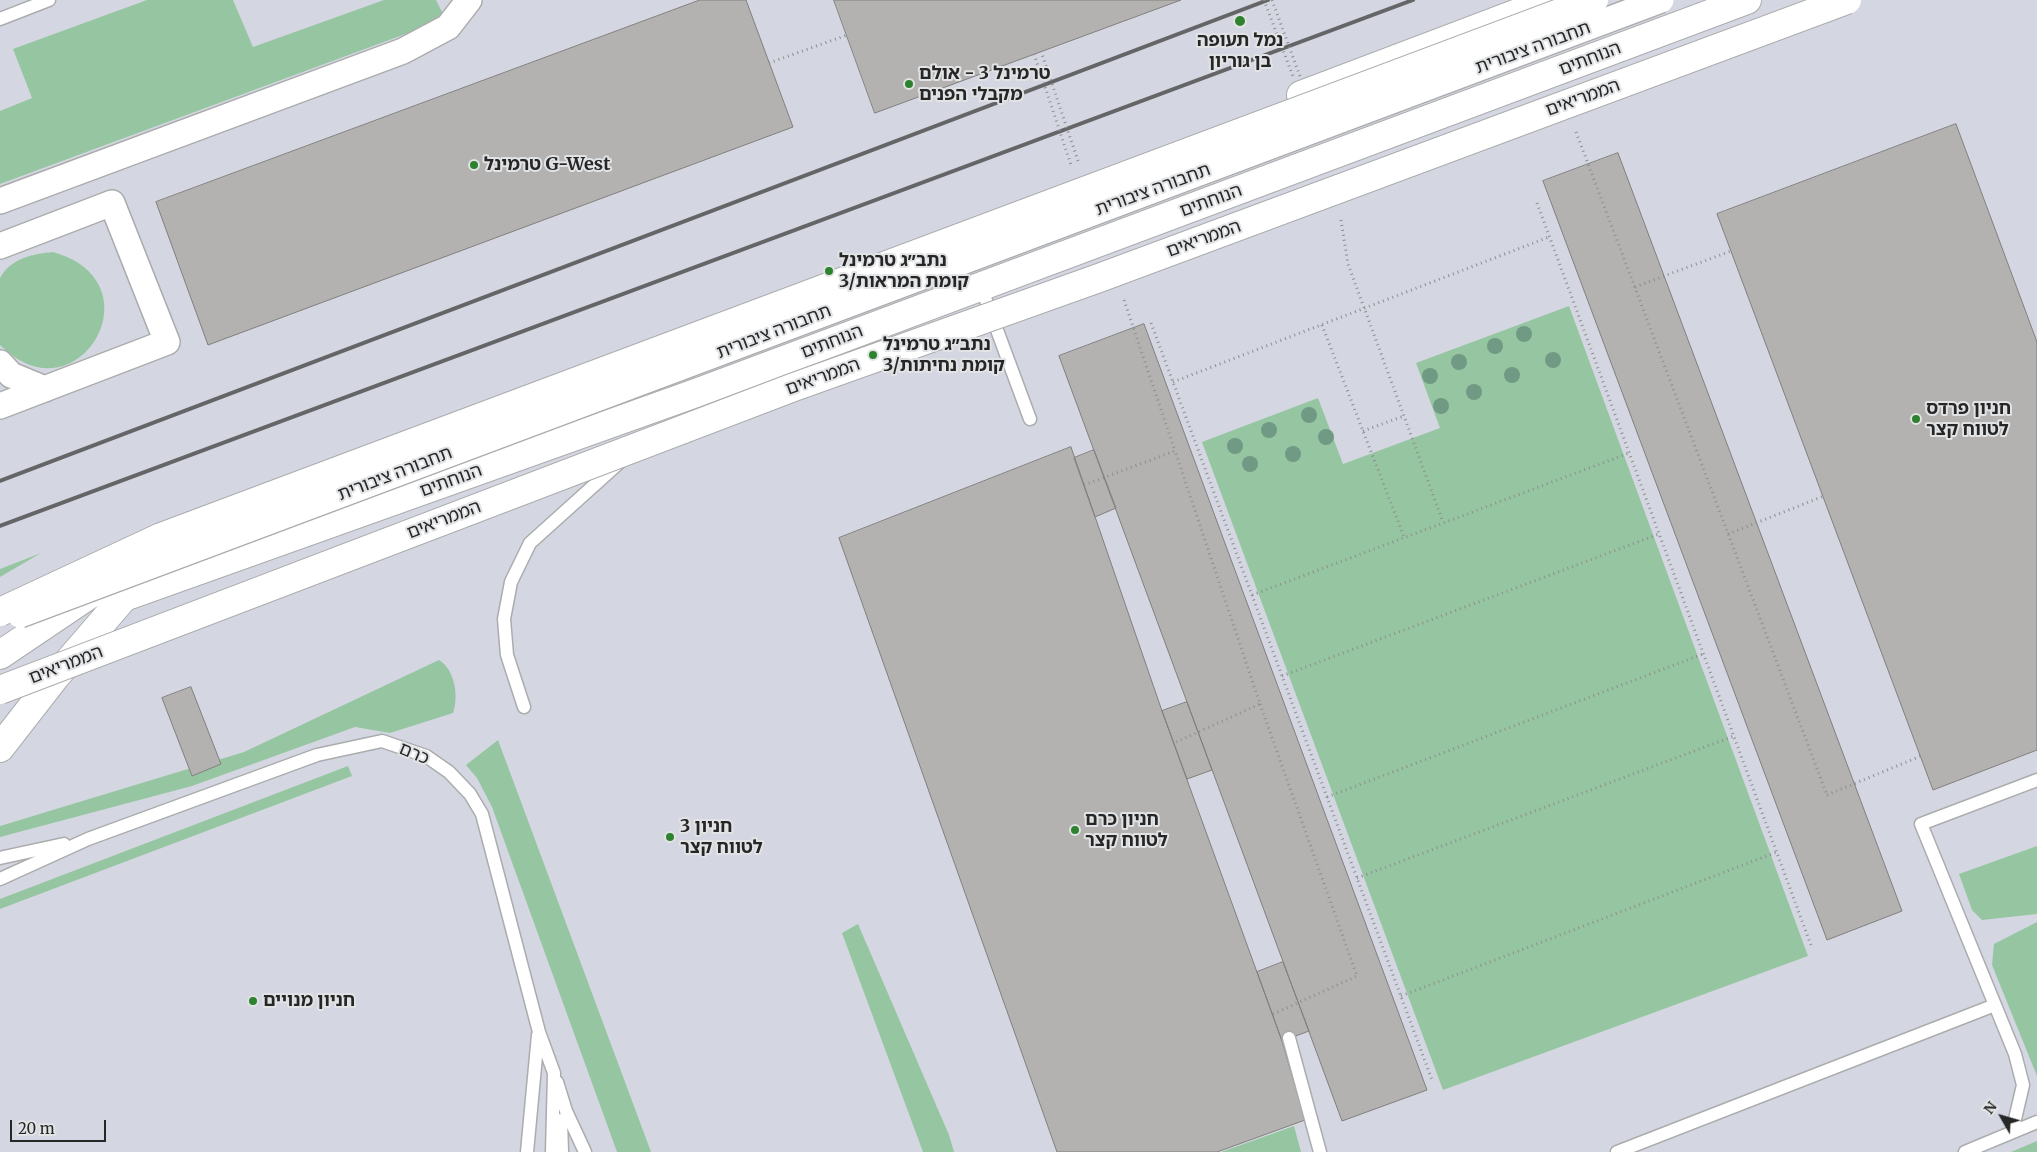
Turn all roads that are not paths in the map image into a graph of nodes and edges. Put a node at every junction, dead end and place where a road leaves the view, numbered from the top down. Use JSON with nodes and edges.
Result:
{"nodes":[{"id":1,"x":49,"y":0,"type":"edge"},
{"id":2,"x":469,"y":0,"type":"edge"},
{"id":3,"x":1552,"y":0,"type":"edge"},
{"id":4,"x":1594,"y":0,"type":"edge"},
{"id":5,"x":1661,"y":0,"type":"edge"},
{"id":6,"x":1747,"y":0,"type":"edge"},
{"id":7,"x":1847,"y":0,"type":"edge"},
{"id":8,"x":0,"y":19,"type":"edge"},
{"id":9,"x":0,"y":201,"type":"edge"},
{"id":10,"x":0,"y":246,"type":"edge"},
{"id":11,"x":981,"y":287,"type":"junction"},
{"id":12,"x":0,"y":363,"type":"edge"},
{"id":13,"x":45,"y":389,"type":"junction"},
{"id":14,"x":696,"y":393,"type":"junction"},
{"id":15,"x":0,"y":406,"type":"edge"},
{"id":16,"x":675,"y":413,"type":"dead end"},
{"id":17,"x":1030,"y":420,"type":"dead end"},
{"id":18,"x":660,"y":426,"type":"dead end"},
{"id":19,"x":0,"y":612,"type":"edge"},
{"id":20,"x":0,"y":622,"type":"edge"},
{"id":21,"x":0,"y":655,"type":"edge"},
{"id":22,"x":0,"y":690,"type":"edge"},
{"id":23,"x":524,"y":707,"type":"dead end"},
{"id":24,"x":0,"y":748,"type":"edge"},
{"id":25,"x":2037,"y":780,"type":"edge"},
{"id":26,"x":88,"y":839,"type":"junction"},
{"id":27,"x":0,"y":858,"type":"edge"},
{"id":28,"x":0,"y":879,"type":"edge"},
{"id":29,"x":1995,"y":1004,"type":"junction"},
{"id":30,"x":539,"y":1032,"type":"junction"},
{"id":31,"x":1289,"y":1038,"type":"dead end"},
{"id":32,"x":554,"y":1073,"type":"junction"},
{"id":33,"x":566,"y":1112,"type":"junction"},
{"id":34,"x":2037,"y":1122,"type":"edge"},
{"id":35,"x":2012,"y":1132,"type":"junction"},
{"id":36,"x":580,"y":1137,"type":"junction"},
{"id":37,"x":527,"y":1152,"type":"edge"},
{"id":38,"x":552,"y":1152,"type":"edge"},
{"id":39,"x":562,"y":1152,"type":"edge"},
{"id":40,"x":570,"y":1152,"type":"edge"},
{"id":41,"x":580,"y":1152,"type":"edge"},
{"id":42,"x":585,"y":1152,"type":"edge"},
{"id":43,"x":1320,"y":1152,"type":"edge"},
{"id":44,"x":1617,"y":1152,"type":"edge"},
{"id":45,"x":1965,"y":1152,"type":"edge"}],
"edges":[{"from":1,"to":8,"type":"lane"},
{"from":2,"to":9,"type":"street"},
{"from":3,"to":21,"type":"street"},
{"from":4,"to":19,"type":"street","bridge":true},
{"from":5,"to":20,"type":"street","name":"תחבורה ציבורית","bridge":true},
{"from":6,"to":11,"type":"street","name":"הנוחתים"},
{"from":7,"to":22,"type":"street","name":"הממריאים","bridge":true},
{"from":10,"to":13,"type":"street"},
{"from":11,"to":14,"type":"street","name":"הנוחתים"},
{"from":11,"to":17,"type":"lane"},
{"from":12,"to":13,"type":"street"},
{"from":13,"to":15,"type":"street"},
{"from":14,"to":16,"type":"lane"},
{"from":14,"to":24,"type":"street","name":"הנוחתים"},
{"from":18,"to":23,"type":"lane"},
{"from":25,"to":29,"type":"lane"},
{"from":26,"to":27,"type":"lane"},
{"from":26,"to":28,"type":"lane","name":"כרם"},
{"from":26,"to":30,"type":"lane","name":"כרם"},
{"from":29,"to":35,"type":"lane"},
{"from":29,"to":44,"type":"lane"},
{"from":30,"to":32,"type":"lane","name":"כרם"},
{"from":30,"to":37,"type":"lane"},
{"from":31,"to":43,"type":"lane"},
{"from":32,"to":33,"type":"lane"},
{"from":32,"to":38,"type":"lane","name":"כרם"},
{"from":32,"to":39,"type":"lane"},
{"from":33,"to":36,"type":"lane"},
{"from":33,"to":40,"type":"lane"},
{"from":34,"to":35,"type":"lane"},
{"from":35,"to":45,"type":"lane"},
{"from":36,"to":41,"type":"lane"},
{"from":36,"to":42,"type":"lane"}]}
